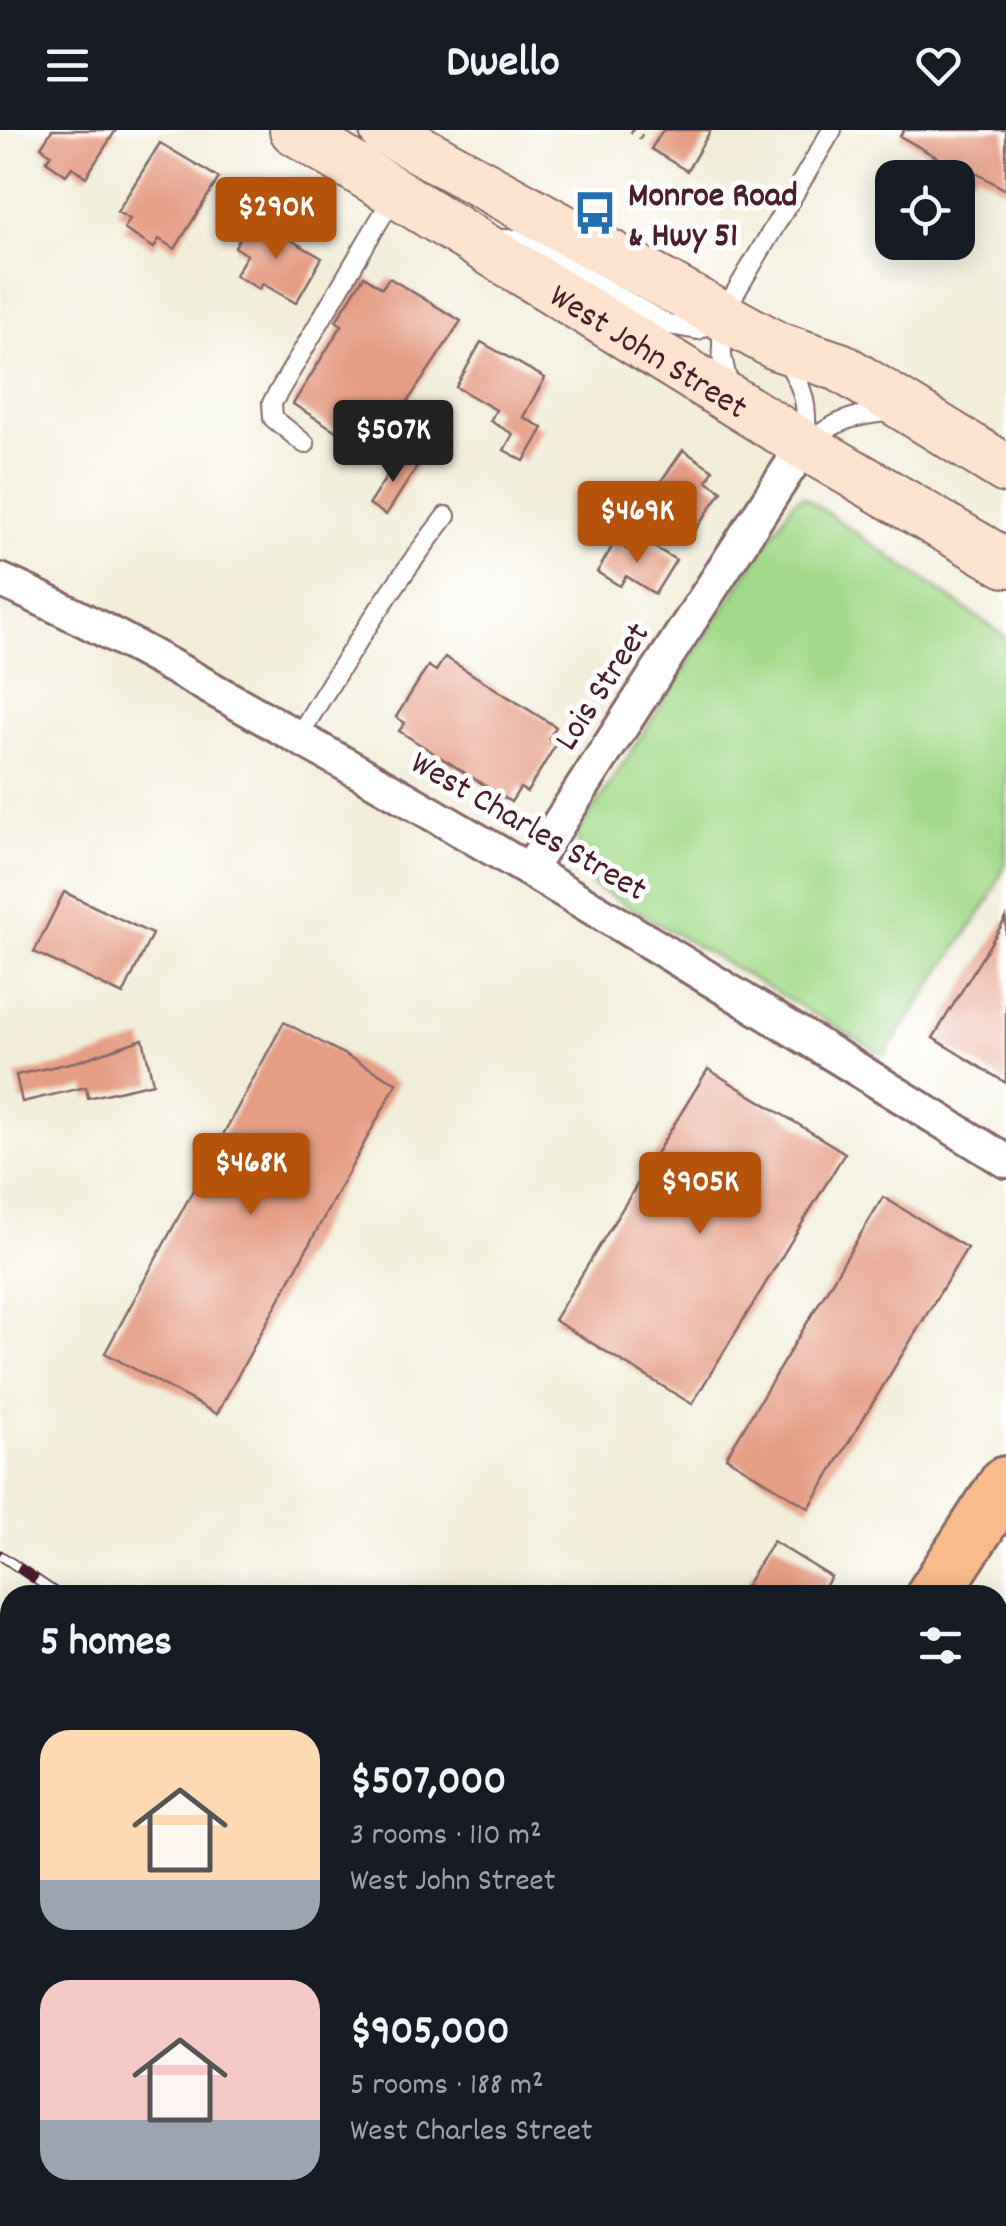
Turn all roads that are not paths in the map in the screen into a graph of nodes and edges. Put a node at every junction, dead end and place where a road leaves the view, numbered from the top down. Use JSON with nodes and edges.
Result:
{"nodes":[{"id":1,"x":294,"y":130,"type":"edge"},
{"id":2,"x":384,"y":130,"type":"edge"},
{"id":3,"x":832,"y":130,"type":"edge"},
{"id":4,"x":397,"y":192,"type":"junction"},
{"id":5,"x":476,"y":240,"type":"junction"},
{"id":6,"x":722,"y":316,"type":"junction"},
{"id":7,"x":778,"y":346,"type":"junction"},
{"id":8,"x":732,"y":400,"type":"junction"},
{"id":9,"x":909,"y":409,"type":"junction"},
{"id":10,"x":305,"y":444,"type":"dead end"},
{"id":11,"x":804,"y":445,"type":"junction"},
{"id":12,"x":1006,"y":469,"type":"edge"},
{"id":13,"x":446,"y":516,"type":"dead end"},
{"id":14,"x":1006,"y":563,"type":"edge"},
{"id":15,"x":0,"y":580,"type":"edge"},
{"id":16,"x":298,"y":737,"type":"junction"},
{"id":17,"x":530,"y":868,"type":"junction"},
{"id":18,"x":1006,"y":1160,"type":"edge"},
{"id":19,"x":1006,"y":1483,"type":"edge"},
{"id":20,"x":940,"y":1585,"type":"edge"}],
"edges":[{"from":1,"to":4,"type":"main road","name":"West John Street"},
{"from":2,"to":6,"type":"main road","name":"West John Street"},
{"from":3,"to":6,"type":"lane"},
{"from":4,"to":5,"type":"main road","name":"West John Street"},
{"from":4,"to":10,"type":"lane"},
{"from":5,"to":6,"type":"lane"},
{"from":5,"to":8,"type":"main road","name":"West John Street"},
{"from":6,"to":7,"type":"main road","name":"West John Street"},
{"from":6,"to":8,"type":"lane"},
{"from":7,"to":9,"type":"main road","name":"West John Street"},
{"from":7,"to":11,"type":"lane"},
{"from":8,"to":11,"type":"main road","name":"West John Street"},
{"from":9,"to":11,"type":"lane","name":"Lois Street"},
{"from":9,"to":12,"type":"main road","name":"West John Street"},
{"from":11,"to":14,"type":"main road","name":"West John Street"},
{"from":11,"to":17,"type":"street","name":"Lois Street"},
{"from":13,"to":16,"type":"lane"},
{"from":15,"to":16,"type":"street","name":"West Charles Street"},
{"from":16,"to":17,"type":"street","name":"West Charles Street"},
{"from":17,"to":18,"type":"street","name":"West Charles Street"},
{"from":19,"to":20,"type":"main road"}]}
